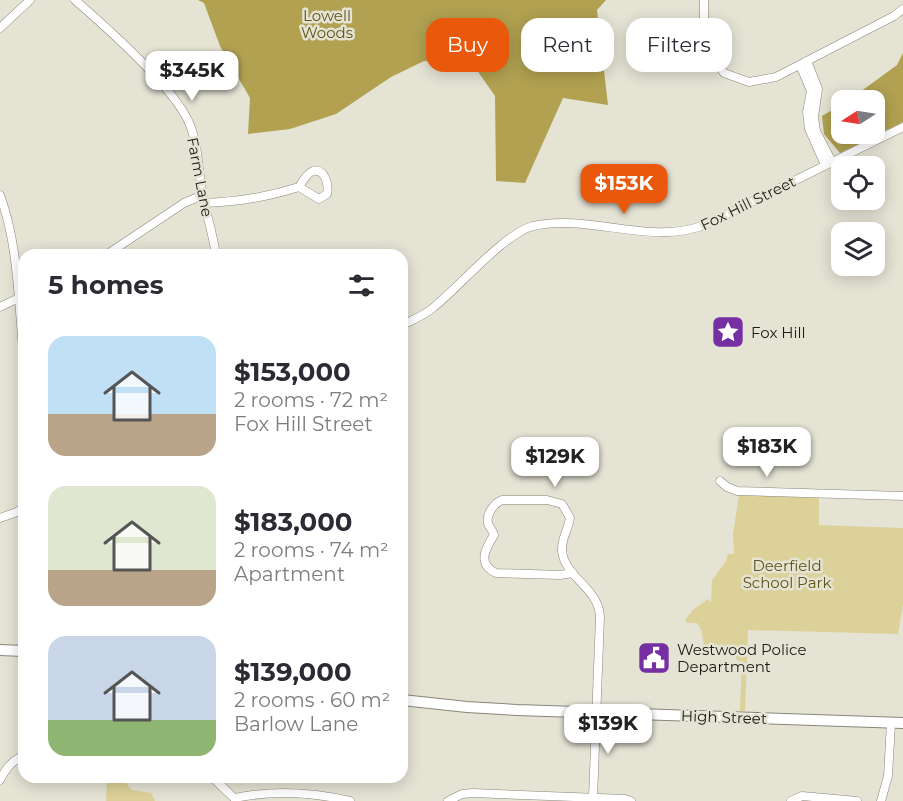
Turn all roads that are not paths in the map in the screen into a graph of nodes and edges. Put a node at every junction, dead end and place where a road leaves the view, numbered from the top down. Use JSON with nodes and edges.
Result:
{"nodes":[{"id":1,"x":30,"y":0,"type":"edge"},
{"id":2,"x":75,"y":0,"type":"edge"},
{"id":3,"x":704,"y":0,"type":"edge"},
{"id":4,"x":903,"y":9,"type":"edge"},
{"id":5,"x":0,"y":28,"type":"edge"},
{"id":6,"x":803,"y":63,"type":"junction"},
{"id":7,"x":903,"y":127,"type":"edge"},
{"id":8,"x":829,"y":163,"type":"junction"},
{"id":9,"x":299,"y":187,"type":"dead end"},
{"id":10,"x":0,"y":195,"type":"edge"},
{"id":11,"x":203,"y":199,"type":"junction"},
{"id":12,"x":115,"y":249,"type":"edge"},
{"id":13,"x":215,"y":249,"type":"edge"},
{"id":14,"x":18,"y":272,"type":"edge"},
{"id":15,"x":18,"y":299,"type":"edge"},
{"id":16,"x":0,"y":307,"type":"edge"},
{"id":17,"x":408,"y":322,"type":"edge"},
{"id":18,"x":720,"y":481,"type":"dead end"},
{"id":19,"x":903,"y":496,"type":"edge"},
{"id":20,"x":18,"y":511,"type":"edge"},
{"id":21,"x":0,"y":518,"type":"edge"},
{"id":22,"x":573,"y":573,"type":"junction"},
{"id":23,"x":0,"y":650,"type":"edge"},
{"id":24,"x":18,"y":651,"type":"edge"},
{"id":25,"x":408,"y":701,"type":"edge"},
{"id":26,"x":596,"y":712,"type":"junction"},
{"id":27,"x":891,"y":723,"type":"junction"},
{"id":28,"x":903,"y":723,"type":"edge"},
{"id":29,"x":18,"y":758,"type":"edge"},
{"id":30,"x":0,"y":780,"type":"edge"},
{"id":31,"x":219,"y":783,"type":"edge"},
{"id":32,"x":593,"y":798,"type":"junction"},
{"id":33,"x":236,"y":799,"type":"edge"},
{"id":34,"x":350,"y":801,"type":"edge"},
{"id":35,"x":448,"y":801,"type":"edge"},
{"id":36,"x":631,"y":801,"type":"edge"},
{"id":37,"x":791,"y":801,"type":"edge"},
{"id":38,"x":857,"y":801,"type":"edge"},
{"id":39,"x":881,"y":801,"type":"edge"}],
"edges":[{"from":1,"to":5,"type":"street"},
{"from":2,"to":11,"type":"street","name":"Farm Lane"},
{"from":3,"to":6,"type":"street"},
{"from":4,"to":6,"type":"street"},
{"from":6,"to":8,"type":"street"},
{"from":7,"to":8,"type":"street","name":"Fox Hill Street"},
{"from":8,"to":17,"type":"street","name":"Fox Hill Street"},
{"from":9,"to":11,"type":"street"},
{"from":10,"to":14,"type":"street"},
{"from":11,"to":12,"type":"street"},
{"from":11,"to":13,"type":"street","name":"Farm Lane"},
{"from":15,"to":16,"type":"street"},
{"from":18,"to":19,"type":"street"},
{"from":20,"to":21,"type":"street"},
{"from":22,"to":22,"type":"street"},
{"from":22,"to":26,"type":"street"},
{"from":23,"to":24,"type":"main road"},
{"from":25,"to":26,"type":"main road","name":"High Street"},
{"from":26,"to":27,"type":"main road","name":"High Street"},
{"from":26,"to":32,"type":"street"},
{"from":27,"to":28,"type":"main road","name":"High Street"},
{"from":27,"to":39,"type":"street"},
{"from":29,"to":30,"type":"street"},
{"from":31,"to":33,"type":"street"},
{"from":32,"to":35,"type":"street"},
{"from":32,"to":36,"type":"street"},
{"from":33,"to":34,"type":"street"},
{"from":37,"to":38,"type":"street"}]}
